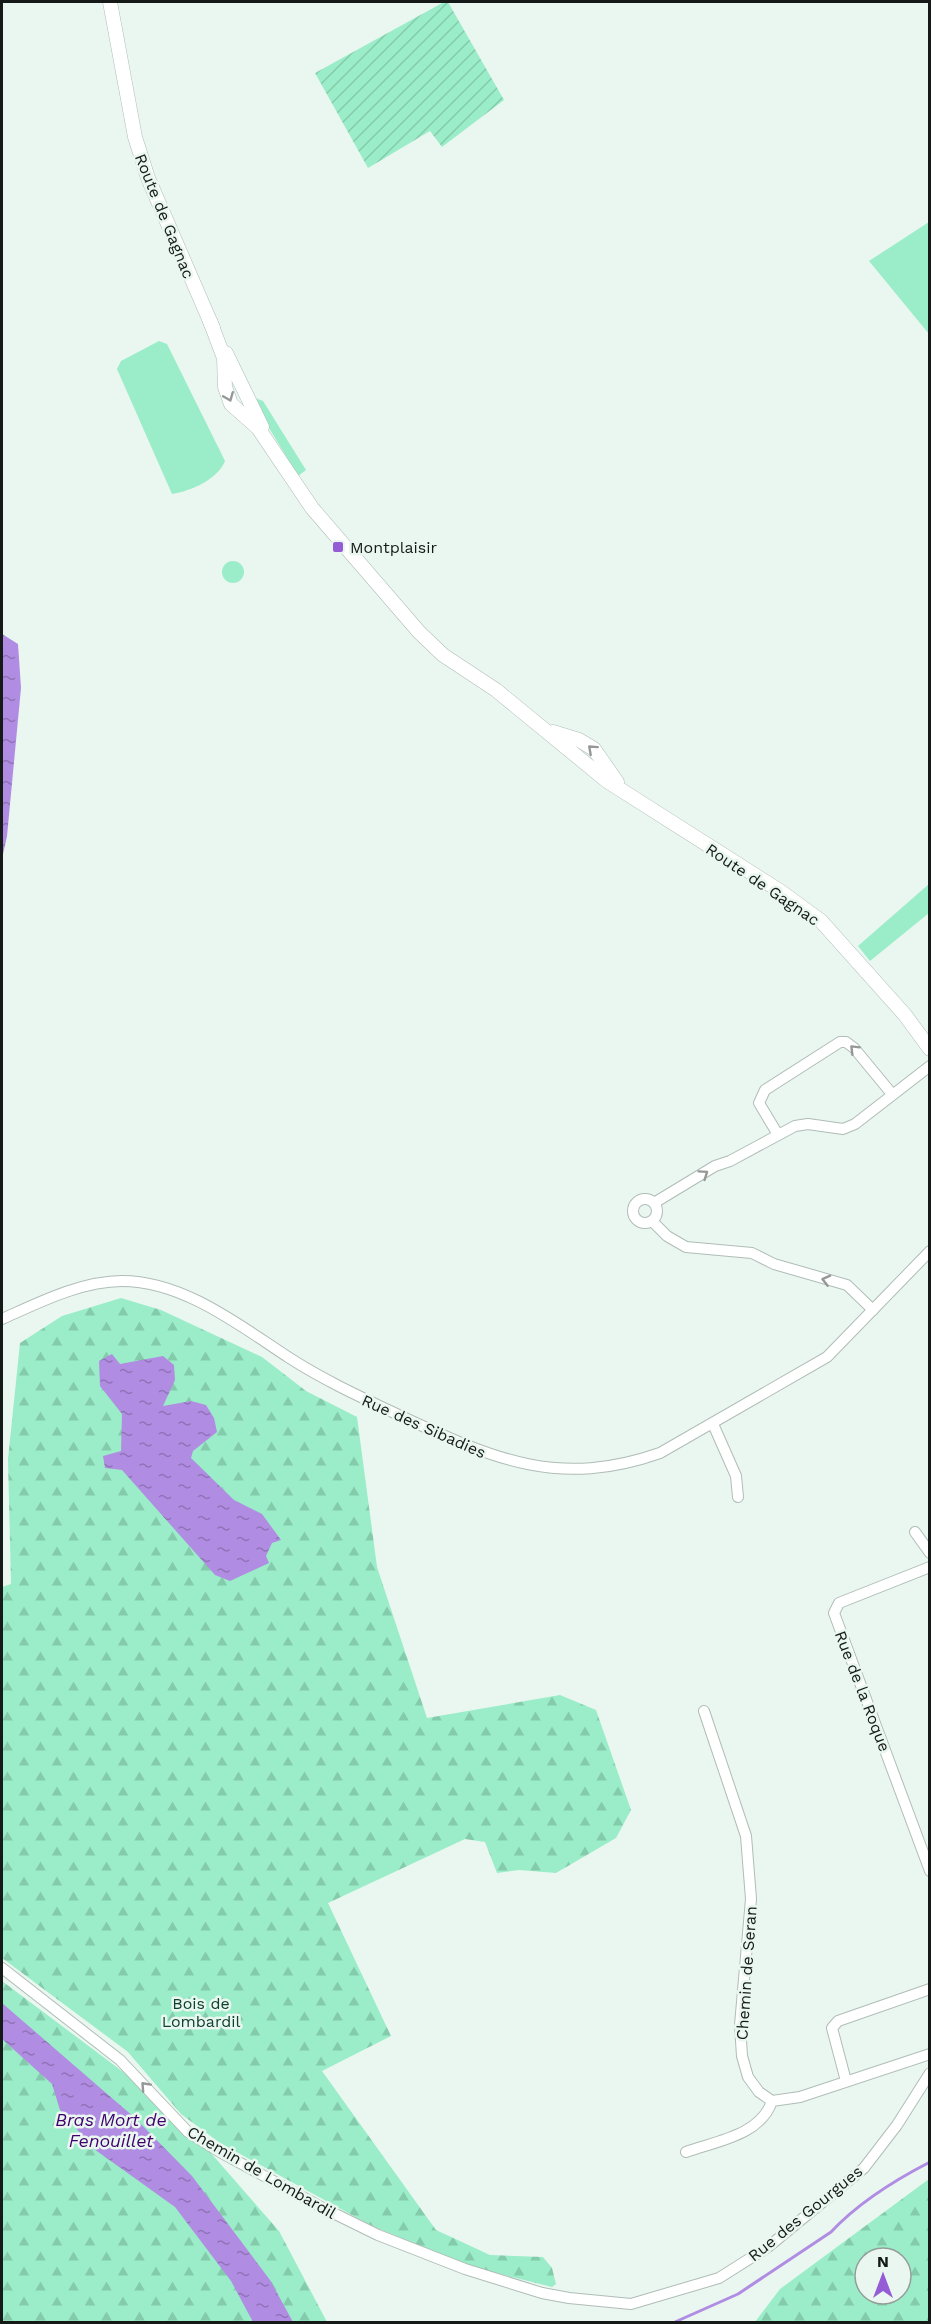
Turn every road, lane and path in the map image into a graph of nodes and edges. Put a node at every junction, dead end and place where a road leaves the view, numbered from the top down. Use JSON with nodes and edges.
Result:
{"nodes":[{"id":1,"x":110,"y":2,"type":"edge"},
{"id":2,"x":930,"y":1049,"type":"edge"},
{"id":3,"x":930,"y":1066,"type":"edge"},
{"id":4,"x":892,"y":1094,"type":"junction"},
{"id":5,"x":777,"y":1133,"type":"junction"},
{"id":6,"x":654,"y":1203,"type":"junction"},
{"id":7,"x":652,"y":1221,"type":"junction"},
{"id":8,"x":930,"y":1251,"type":"edge"},
{"id":9,"x":925,"y":1259,"type":"edge"},
{"id":10,"x":873,"y":1310,"type":"junction"},
{"id":11,"x":2,"y":1319,"type":"edge"},
{"id":12,"x":713,"y":1424,"type":"junction"},
{"id":13,"x":738,"y":1497,"type":"dead end"},
{"id":14,"x":915,"y":1532,"type":"dead end"},
{"id":15,"x":929,"y":1552,"type":"edge"},
{"id":16,"x":930,"y":1568,"type":"edge"},
{"id":17,"x":704,"y":1711,"type":"dead end"},
{"id":18,"x":930,"y":1870,"type":"edge"},
{"id":19,"x":2,"y":1968,"type":"edge"},
{"id":20,"x":930,"y":1989,"type":"edge"},
{"id":21,"x":930,"y":2054,"type":"edge"},
{"id":22,"x":930,"y":2073,"type":"edge"},
{"id":23,"x":846,"y":2081,"type":"junction"},
{"id":24,"x":772,"y":2102,"type":"junction"},
{"id":25,"x":686,"y":2151,"type":"dead end"},
{"id":26,"x":569,"y":2298,"type":"joint"}],
"edges":[{"from":1,"to":2,"type":"main road","name":"Route de Gagnac"},
{"from":3,"to":4,"type":"street"},
{"from":4,"to":5,"type":"street"},
{"from":4,"to":5,"type":"street","one_way":true},
{"from":6,"to":5,"type":"street","one_way":true},
{"from":6,"to":7,"type":"street"},
{"from":6,"to":7,"type":"street"},
{"from":10,"to":7,"type":"street","one_way":true},
{"from":8,"to":9,"type":"street","name":"Rue des Sibadies"},
{"from":9,"to":10,"type":"street","name":"Rue des Sibadies"},
{"from":10,"to":12,"type":"street","name":"Rue des Sibadies"},
{"from":11,"to":12,"type":"street","name":"Rue des Sibadies"},
{"from":12,"to":13,"type":"street"},
{"from":14,"to":15,"type":"street"},
{"from":16,"to":18,"type":"street","name":"Rue de la Roque"},
{"from":17,"to":24,"type":"street","name":"Chemin de Seran"},
{"from":26,"to":19,"type":"street","name":"Chemin de Lombardil","one_way":true},
{"from":20,"to":23,"type":"street"},
{"from":21,"to":23,"type":"street"},
{"from":22,"to":26,"type":"street","name":"Rue des Gourgues"},
{"from":23,"to":24,"type":"street"},
{"from":24,"to":25,"type":"street"}]}
